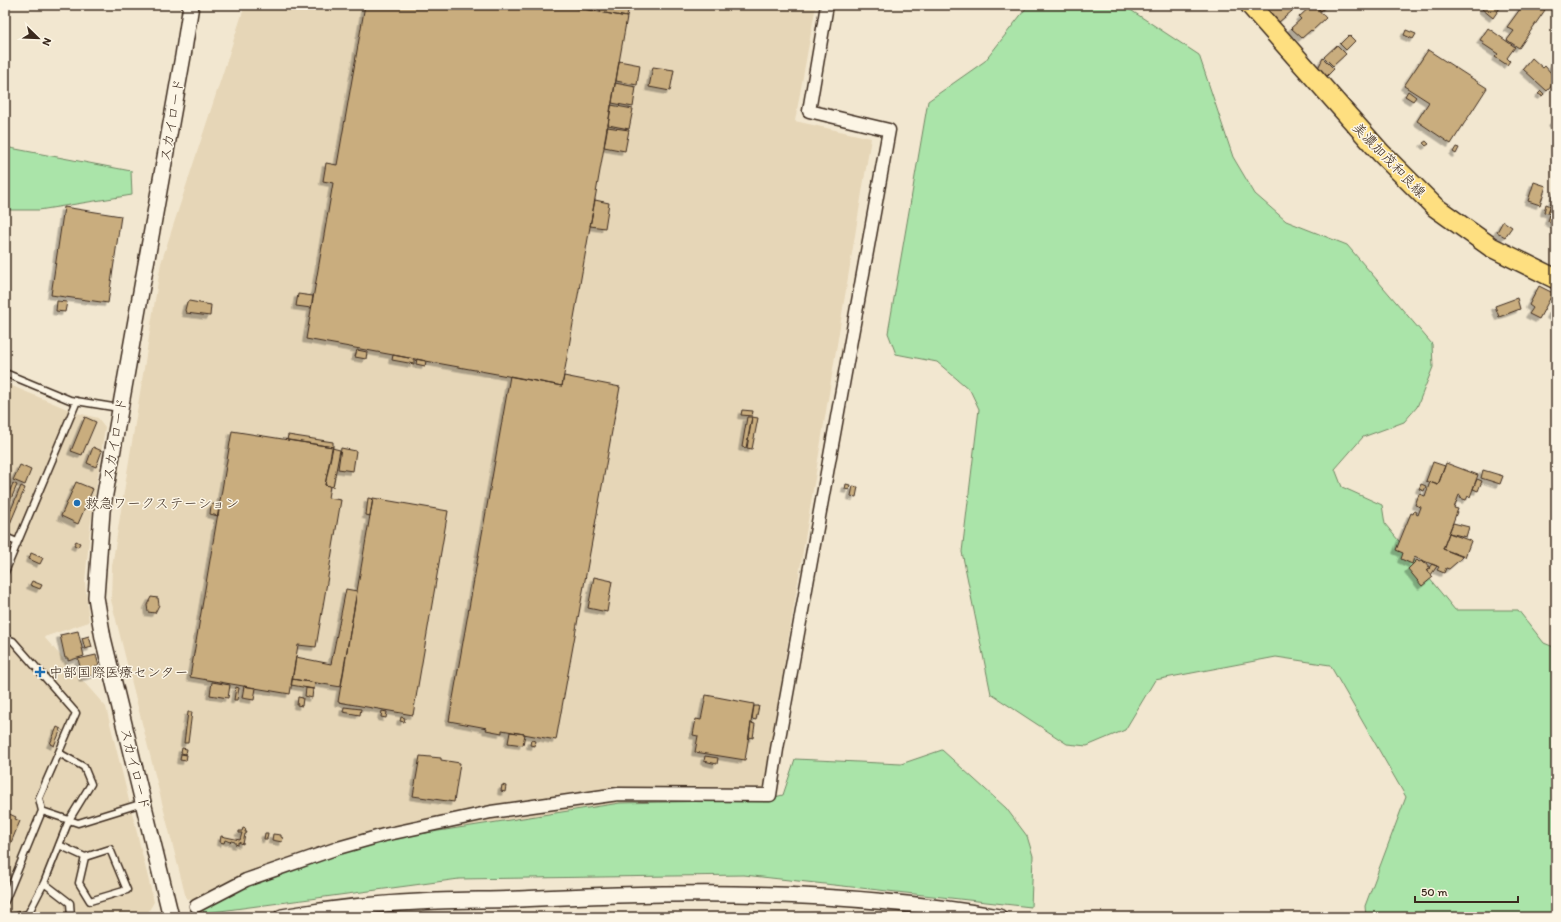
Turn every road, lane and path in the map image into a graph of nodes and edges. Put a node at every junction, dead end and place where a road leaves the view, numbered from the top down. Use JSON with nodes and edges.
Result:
{"nodes":[{"id":1,"x":191,"y":5,"type":"edge"},
{"id":2,"x":827,"y":5,"type":"edge"},
{"id":3,"x":1250,"y":5,"type":"edge"},
{"id":4,"x":1556,"y":279,"type":"edge"},
{"id":5,"x":5,"y":373,"type":"edge"},
{"id":6,"x":77,"y":401,"type":"junction"},
{"id":7,"x":121,"y":408,"type":"junction"},
{"id":8,"x":5,"y":537,"type":"edge"},
{"id":9,"x":17,"y":542,"type":"junction"},
{"id":10,"x":5,"y":572,"type":"edge"},
{"id":11,"x":5,"y":638,"type":"edge"},
{"id":12,"x":59,"y":753,"type":"junction"},
{"id":13,"x":144,"y":803,"type":"junction"},
{"id":14,"x":42,"y":811,"type":"junction"},
{"id":15,"x":69,"y":820,"type":"junction"},
{"id":16,"x":59,"y":845,"type":"junction"},
{"id":17,"x":85,"y":857,"type":"junction"},
{"id":18,"x":44,"y":883,"type":"junction"},
{"id":19,"x":5,"y":900,"type":"edge"},
{"id":20,"x":196,"y":906,"type":"dead end"},
{"id":21,"x":14,"y":917,"type":"edge"},
{"id":22,"x":71,"y":917,"type":"edge"},
{"id":23,"x":171,"y":917,"type":"edge"},
{"id":24,"x":282,"y":917,"type":"edge"},
{"id":25,"x":999,"y":917,"type":"edge"}],
"edges":[{"from":1,"to":7,"type":"street","name":"スカイロード"},
{"from":2,"to":20,"type":"street"},
{"from":3,"to":4,"type":"main road","name":"美濃加茂和良線"},
{"from":5,"to":6,"type":"lane"},
{"from":6,"to":7,"type":"lane"},
{"from":6,"to":9,"type":"lane"},
{"from":7,"to":13,"type":"street","name":"スカイロード"},
{"from":8,"to":9,"type":"lane"},
{"from":9,"to":10,"type":"lane"},
{"from":11,"to":12,"type":"lane"},
{"from":12,"to":14,"type":"lane"},
{"from":12,"to":15,"type":"lane"},
{"from":13,"to":15,"type":"lane"},
{"from":13,"to":23,"type":"street","name":"スカイロード"},
{"from":14,"to":15,"type":"lane"},
{"from":14,"to":19,"type":"lane"},
{"from":15,"to":16,"type":"lane"},
{"from":16,"to":17,"type":"lane"},
{"from":16,"to":18,"type":"lane"},
{"from":17,"to":17,"type":"lane"},
{"from":18,"to":21,"type":"lane"},
{"from":18,"to":22,"type":"lane"},
{"from":24,"to":25,"type":"street"}]}
